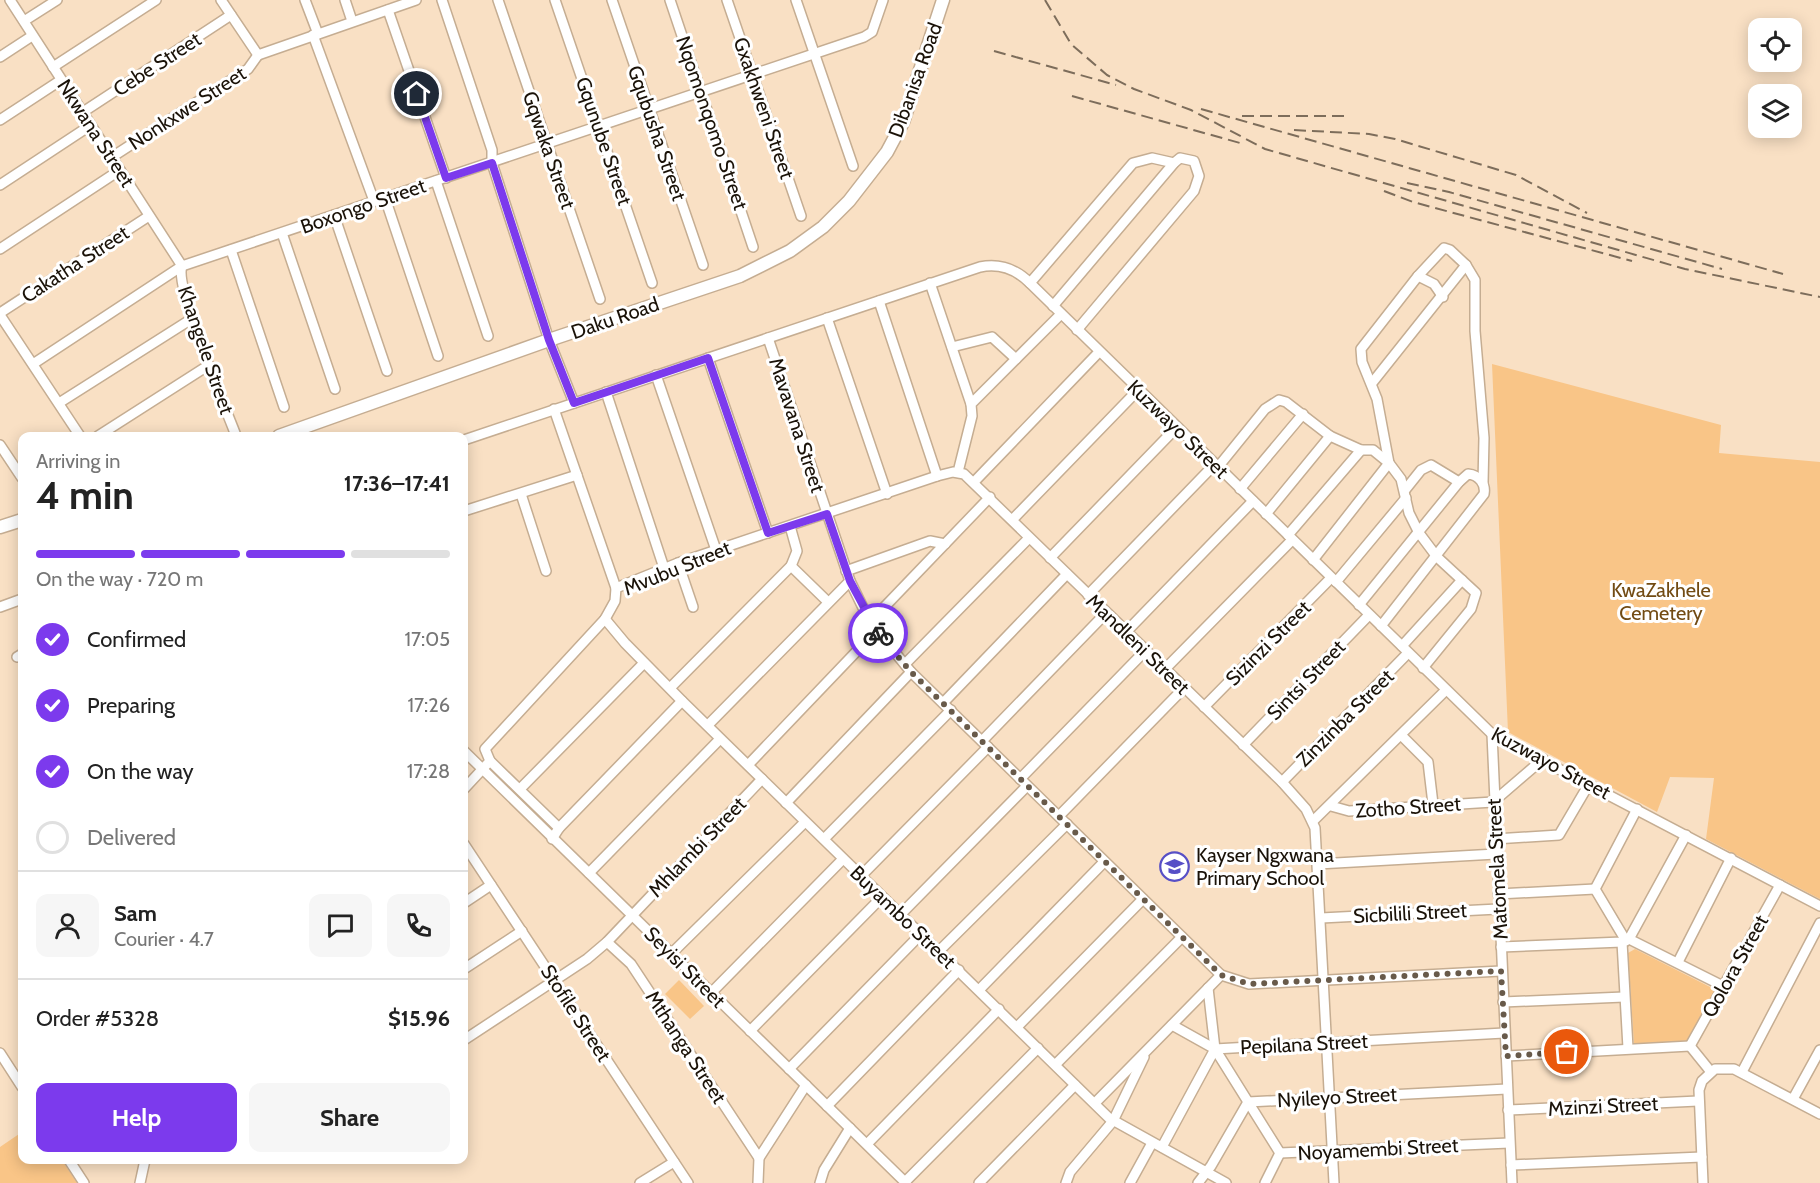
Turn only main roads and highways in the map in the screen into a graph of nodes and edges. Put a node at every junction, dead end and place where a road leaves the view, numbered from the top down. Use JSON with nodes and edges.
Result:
{"nodes":[{"id":1,"x":943,"y":0,"type":"edge"},
{"id":2,"x":862,"y":186,"type":"joint"},
{"id":3,"x":290,"y":432,"type":"edge"},
{"id":4,"x":18,"y":521,"type":"edge"},
{"id":5,"x":0,"y":526,"type":"edge"}],
"edges":[{"from":1,"to":2,"type":"main road","name":"Dibanisa Road"},
{"from":2,"to":3,"type":"main road","name":"Daku Road"},
{"from":4,"to":5,"type":"main road"}]}
